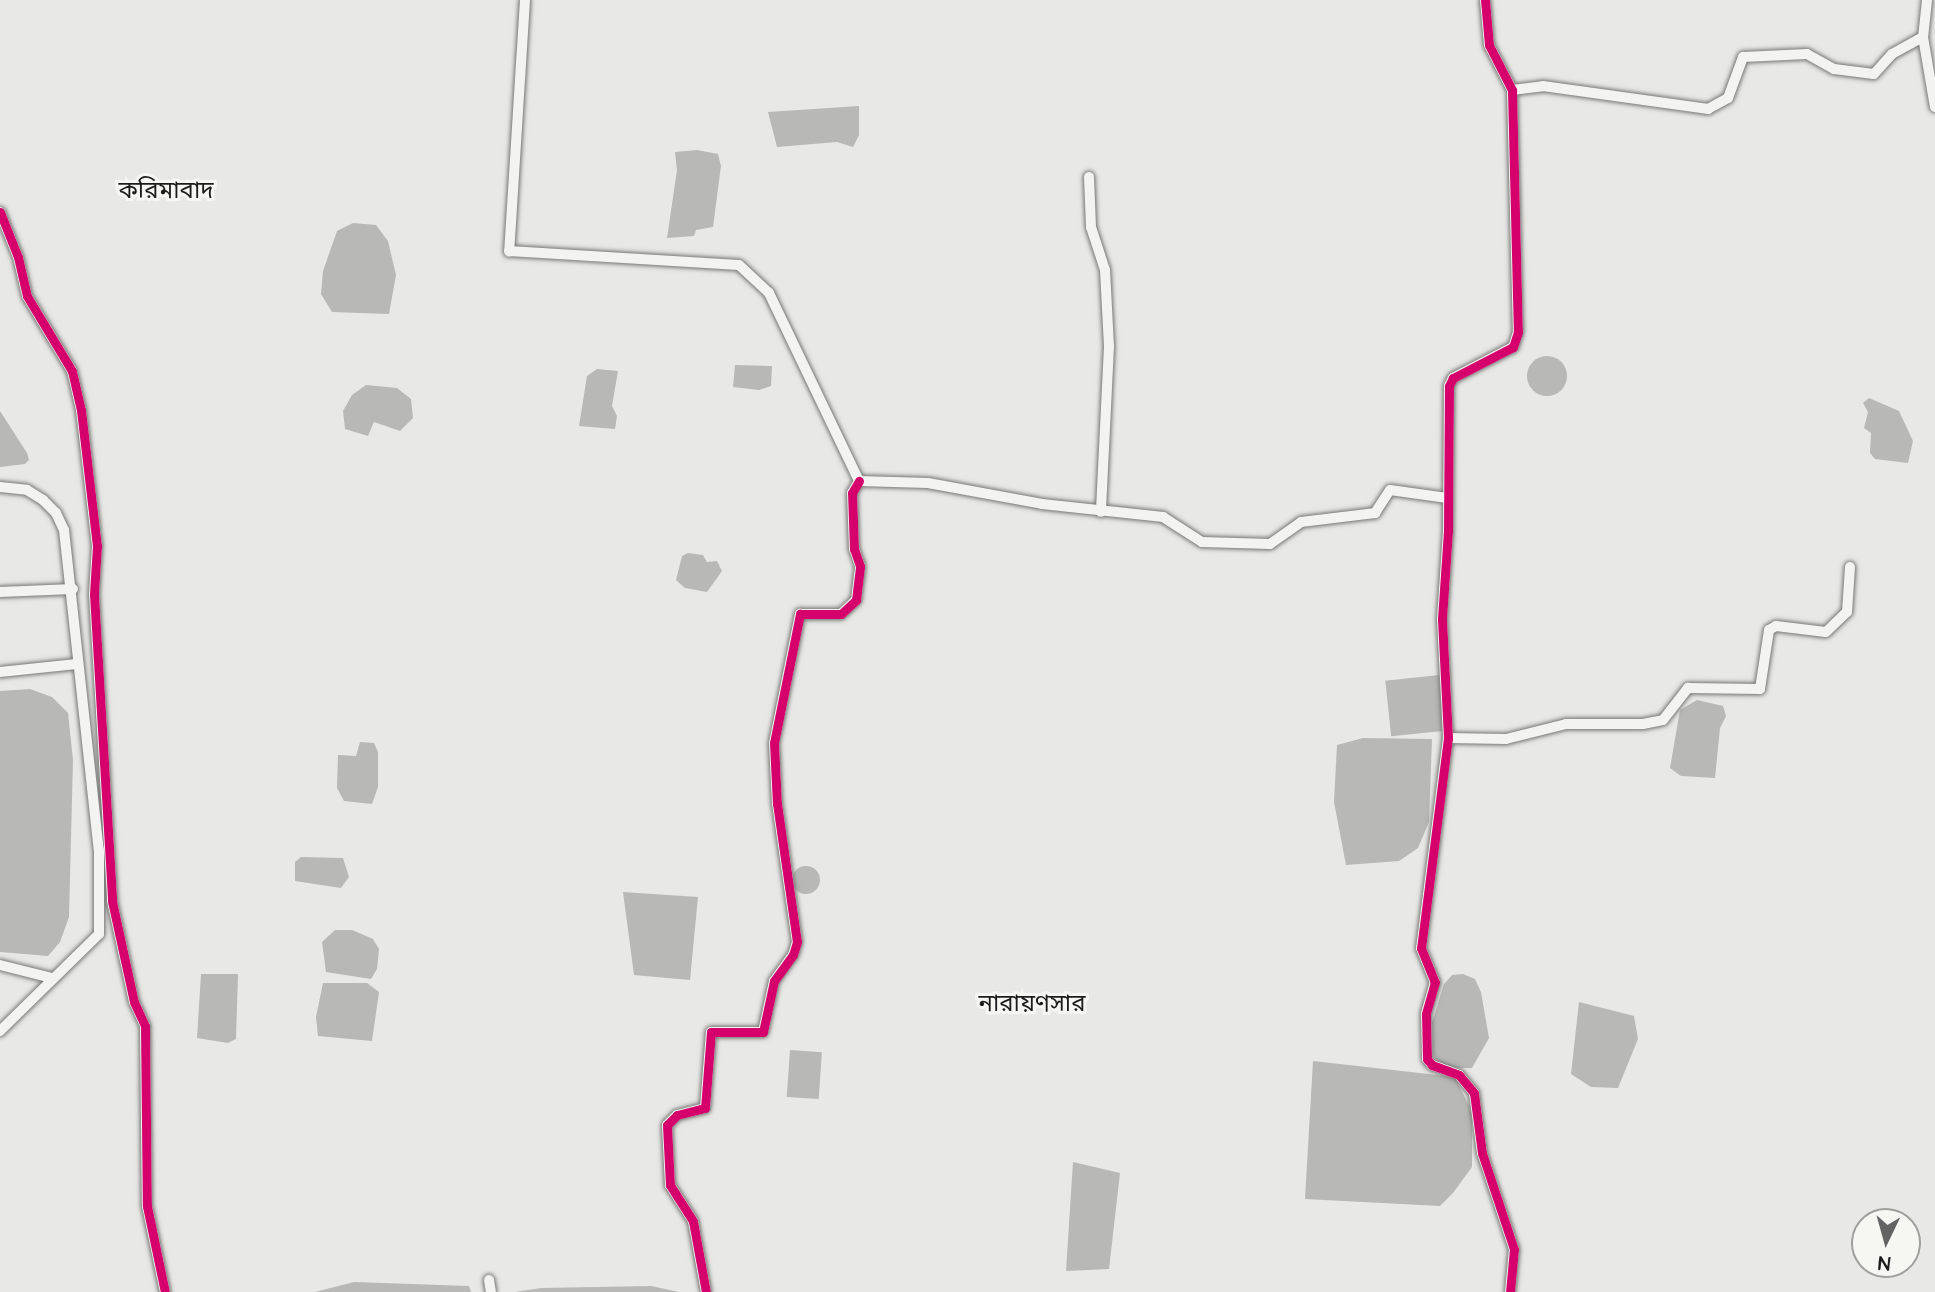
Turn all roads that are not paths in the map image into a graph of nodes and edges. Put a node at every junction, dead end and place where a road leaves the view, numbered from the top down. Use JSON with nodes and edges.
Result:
{"nodes":[{"id":1,"x":525,"y":0,"type":"edge"},
{"id":2,"x":1485,"y":0,"type":"edge"},
{"id":3,"x":1927,"y":0,"type":"edge"},
{"id":4,"x":1923,"y":37,"type":"junction"},
{"id":5,"x":1512,"y":90,"type":"junction"},
{"id":6,"x":1935,"y":107,"type":"edge"},
{"id":7,"x":1089,"y":177,"type":"dead end"},
{"id":8,"x":0,"y":212,"type":"edge"},
{"id":9,"x":859,"y":481,"type":"junction"},
{"id":10,"x":0,"y":487,"type":"edge"},
{"id":11,"x":1447,"y":498,"type":"junction"},
{"id":12,"x":1101,"y":512,"type":"junction"},
{"id":13,"x":1850,"y":567,"type":"dead end"},
{"id":14,"x":73,"y":589,"type":"junction"},
{"id":15,"x":0,"y":592,"type":"edge"},
{"id":16,"x":78,"y":664,"type":"junction"},
{"id":17,"x":0,"y":673,"type":"edge"},
{"id":18,"x":1448,"y":738,"type":"junction"},
{"id":19,"x":0,"y":965,"type":"edge"},
{"id":20,"x":52,"y":978,"type":"junction"},
{"id":21,"x":0,"y":1031,"type":"edge"},
{"id":22,"x":489,"y":1280,"type":"dead end"},
{"id":23,"x":165,"y":1292,"type":"edge"},
{"id":24,"x":491,"y":1292,"type":"edge"},
{"id":25,"x":706,"y":1292,"type":"edge"},
{"id":26,"x":1510,"y":1292,"type":"edge"}],
"edges":[{"from":1,"to":9,"type":"street"},
{"from":2,"to":5,"type":"street"},
{"from":3,"to":4,"type":"street"},
{"from":4,"to":5,"type":"street"},
{"from":4,"to":6,"type":"street"},
{"from":5,"to":11,"type":"street"},
{"from":7,"to":12,"type":"street"},
{"from":8,"to":23,"type":"street"},
{"from":9,"to":12,"type":"street"},
{"from":9,"to":25,"type":"street"},
{"from":10,"to":14,"type":"street"},
{"from":11,"to":12,"type":"street"},
{"from":11,"to":18,"type":"street"},
{"from":13,"to":18,"type":"street"},
{"from":14,"to":15,"type":"street"},
{"from":14,"to":16,"type":"street"},
{"from":16,"to":17,"type":"street"},
{"from":16,"to":20,"type":"street"},
{"from":18,"to":26,"type":"street"},
{"from":19,"to":20,"type":"street"},
{"from":20,"to":21,"type":"street"},
{"from":22,"to":24,"type":"street"}]}
